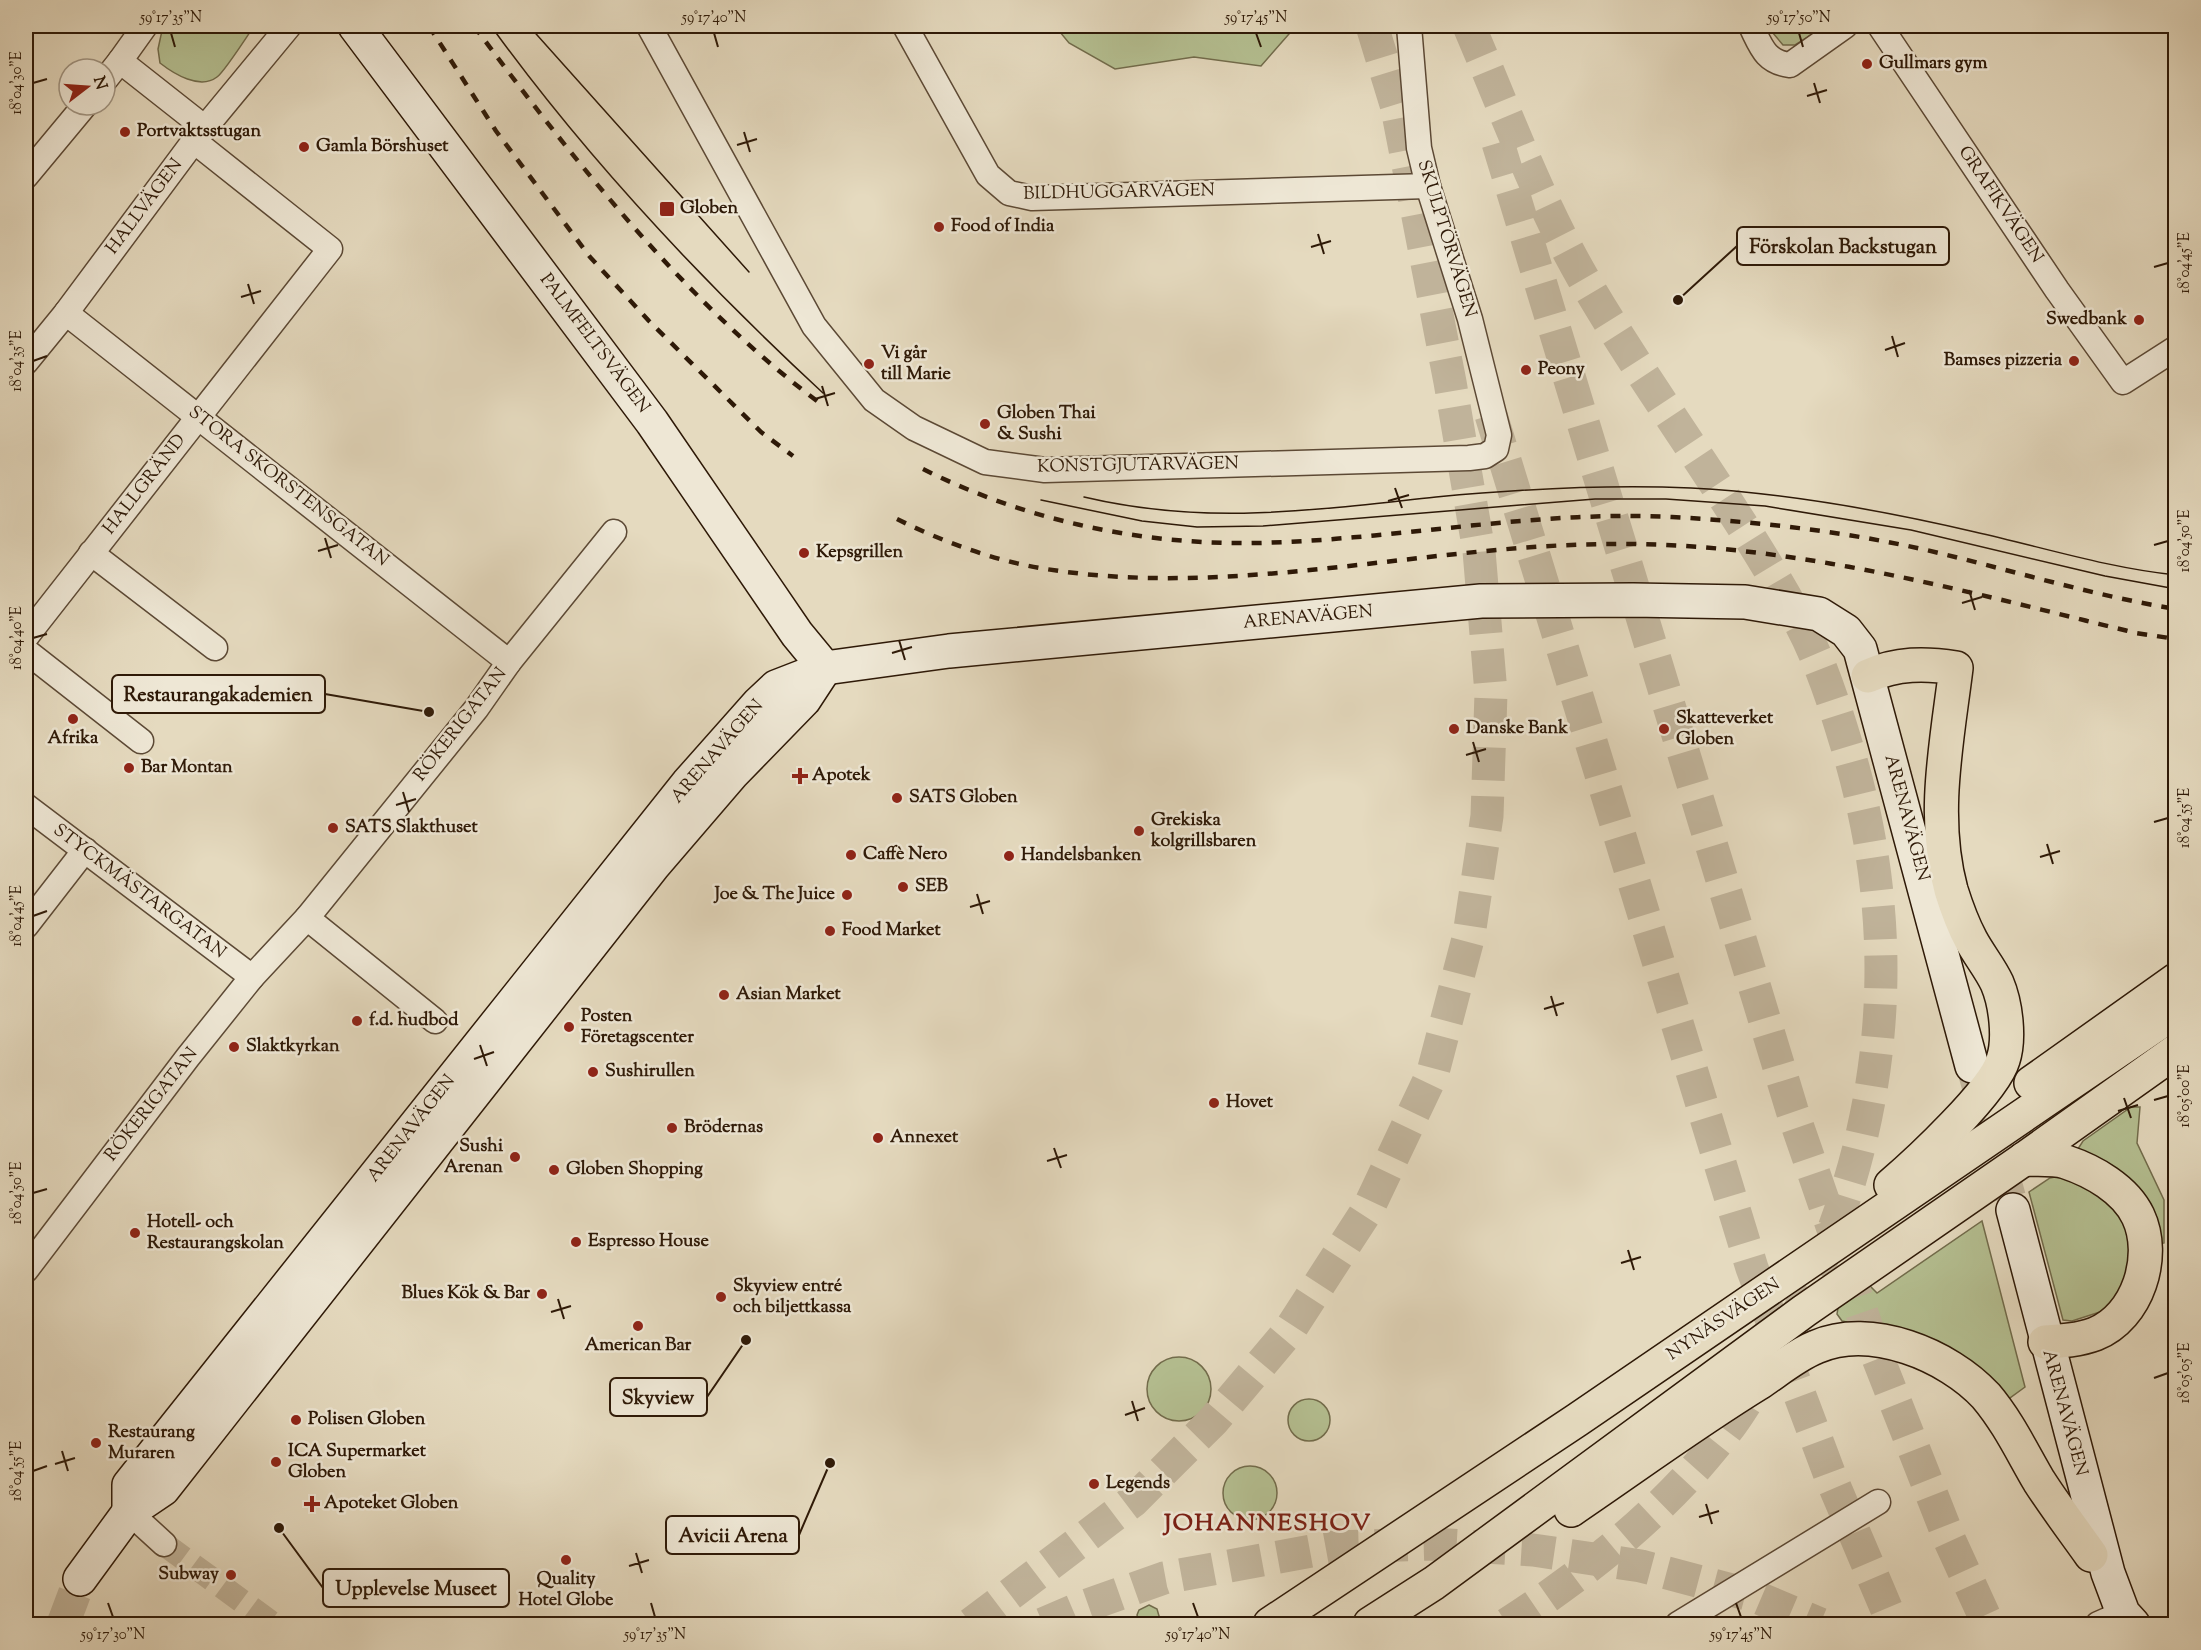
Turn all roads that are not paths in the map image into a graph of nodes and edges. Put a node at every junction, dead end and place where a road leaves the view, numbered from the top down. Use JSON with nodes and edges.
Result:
{"nodes":[{"id":1,"x":145,"y":26,"type":"edge"},
{"id":2,"x":289,"y":26,"type":"edge"},
{"id":3,"x":355,"y":26,"type":"edge"},
{"id":4,"x":649,"y":26,"type":"edge"},
{"id":5,"x":905,"y":26,"type":"edge"},
{"id":6,"x":1409,"y":26,"type":"edge"},
{"id":7,"x":1751,"y":26,"type":"edge"},
{"id":8,"x":1845,"y":26,"type":"edge"},
{"id":9,"x":1880,"y":26,"type":"edge"},
{"id":10,"x":120,"y":61,"type":"junction"},
{"id":11,"x":117,"y":65,"type":"edge"},
{"id":12,"x":75,"y":117,"type":"edge"},
{"id":13,"x":200,"y":135,"type":"junction"},
{"id":14,"x":26,"y":176,"type":"edge"},
{"id":15,"x":1428,"y":186,"type":"junction"},
{"id":16,"x":66,"y":313,"type":"junction"},
{"id":17,"x":2175,"y":348,"type":"edge"},
{"id":18,"x":26,"y":362,"type":"edge"},
{"id":19,"x":200,"y":416,"type":"junction"},
{"id":20,"x":1496,"y":449,"type":"joint"},
{"id":21,"x":614,"y":532,"type":"dead end"},
{"id":22,"x":91,"y":553,"type":"junction"},
{"id":23,"x":26,"y":637,"type":"edge"},
{"id":24,"x":215,"y":648,"type":"dead end"},
{"id":25,"x":26,"y":651,"type":"edge"},
{"id":26,"x":509,"y":662,"type":"junction"},
{"id":27,"x":825,"y":668,"type":"junction"},
{"id":28,"x":1863,"y":678,"type":"junction"},
{"id":29,"x":141,"y":741,"type":"dead end"},
{"id":30,"x":26,"y":807,"type":"edge"},
{"id":31,"x":85,"y":850,"type":"junction"},
{"id":32,"x":307,"y":918,"type":"junction"},
{"id":33,"x":26,"y":926,"type":"edge"},
{"id":34,"x":252,"y":977,"type":"junction"},
{"id":35,"x":2175,"y":980,"type":"edge"},
{"id":36,"x":2175,"y":1011,"type":"edge"},
{"id":37,"x":435,"y":1021,"type":"dead end"},
{"id":38,"x":2175,"y":1051,"type":"edge"},
{"id":39,"x":1968,"y":1070,"type":"tunnel mouth"},
{"id":40,"x":1921,"y":1159,"type":"junction"},
{"id":41,"x":2024,"y":1159,"type":"junction"},
{"id":42,"x":26,"y":1270,"type":"edge"},
{"id":43,"x":1782,"y":1280,"type":"junction"},
{"id":44,"x":2045,"y":1342,"type":"junction"},
{"id":45,"x":1878,"y":1502,"type":"dead end"},
{"id":46,"x":129,"y":1512,"type":"junction"},
{"id":47,"x":164,"y":1544,"type":"tunnel mouth"},
{"id":48,"x":2091,"y":1556,"type":"junction"},
{"id":49,"x":80,"y":1579,"type":"tunnel mouth"},
{"id":50,"x":1434,"y":1583,"type":"junction"},
{"id":51,"x":2115,"y":1621,"type":"edge"},
{"id":52,"x":1270,"y":1624,"type":"edge"},
{"id":53,"x":1370,"y":1624,"type":"edge"},
{"id":54,"x":1678,"y":1624,"type":"edge"}],
"edges":[{"from":1,"to":10,"type":"street"},
{"from":2,"to":13,"type":"street","name":"HALLVÄGEN"},
{"from":3,"to":27,"type":"main road","name":"PALMFELTSVÄGEN"},
{"from":4,"to":20,"type":"street","name":"KONSTGJUTARVÄGEN"},
{"from":5,"to":15,"type":"street","name":"BILDHUGGARVÄGEN"},
{"from":6,"to":15,"type":"street","name":"SKULPTÖRVÄGEN"},
{"from":7,"to":8,"type":"street"},
{"from":9,"to":17,"type":"street","name":"GRAFIKVÄGEN"},
{"from":10,"to":11,"type":"street"},
{"from":10,"to":13,"type":"street"},
{"from":12,"to":14,"type":"street"},
{"from":13,"to":16,"type":"street","name":"HALLVÄGEN"},
{"from":13,"to":19,"type":"street","name":"HALLGRÄND"},
{"from":15,"to":20,"type":"street","name":"SKULPTÖRVÄGEN"},
{"from":16,"to":18,"type":"street","name":"HALLVÄGEN"},
{"from":16,"to":19,"type":"street","name":"STORA SKORSTENSGATAN"},
{"from":19,"to":22,"type":"street","name":"HALLGRÄND"},
{"from":19,"to":26,"type":"street","name":"STORA SKORSTENSGATAN"},
{"from":21,"to":26,"type":"street","name":"RÖKERIGATAN"},
{"from":22,"to":23,"type":"street","name":"HALLGRÄND"},
{"from":22,"to":24,"type":"street"},
{"from":25,"to":29,"type":"street"},
{"from":26,"to":32,"type":"street","name":"RÖKERIGATAN"},
{"from":27,"to":28,"type":"main road","name":"ARENAVÄGEN"},
{"from":27,"to":46,"type":"main road","name":"ARENAVÄGEN"},
{"from":28,"to":39,"type":"main road","name":"ARENAVÄGEN"},
{"from":28,"to":40,"type":"highway"},
{"from":30,"to":31,"type":"street","name":"STYCKMÄSTARGATAN"},
{"from":31,"to":33,"type":"street"},
{"from":31,"to":34,"type":"street","name":"STYCKMÄSTARGATAN"},
{"from":32,"to":34,"type":"street","name":"RÖKERIGATAN"},
{"from":32,"to":37,"type":"street"},
{"from":34,"to":42,"type":"street","name":"RÖKERIGATAN"},
{"from":35,"to":40,"type":"highway"},
{"from":36,"to":43,"type":"highway","name":"NYNÄSVÄGEN"},
{"from":38,"to":41,"type":"highway","name":"NYNÄSVÄGEN"},
{"from":40,"to":43,"type":"highway"},
{"from":41,"to":44,"type":"highway"},
{"from":41,"to":50,"type":"highway","name":"NYNÄSVÄGEN"},
{"from":43,"to":52,"type":"highway","name":"NYNÄSVÄGEN"},
{"from":44,"to":48,"type":"main road","name":"ARENAVÄGEN"},
{"from":44,"to":51,"type":"main road","name":"ARENAVÄGEN"},
{"from":45,"to":54,"type":"street"},
{"from":46,"to":47,"type":"street"},
{"from":46,"to":49,"type":"main road"},
{"from":48,"to":50,"type":"highway"},
{"from":48,"to":51,"type":"main road","name":"ARENAVÄGEN"},
{"from":50,"to":53,"type":"highway","name":"NYNÄSVÄGEN"}]}
